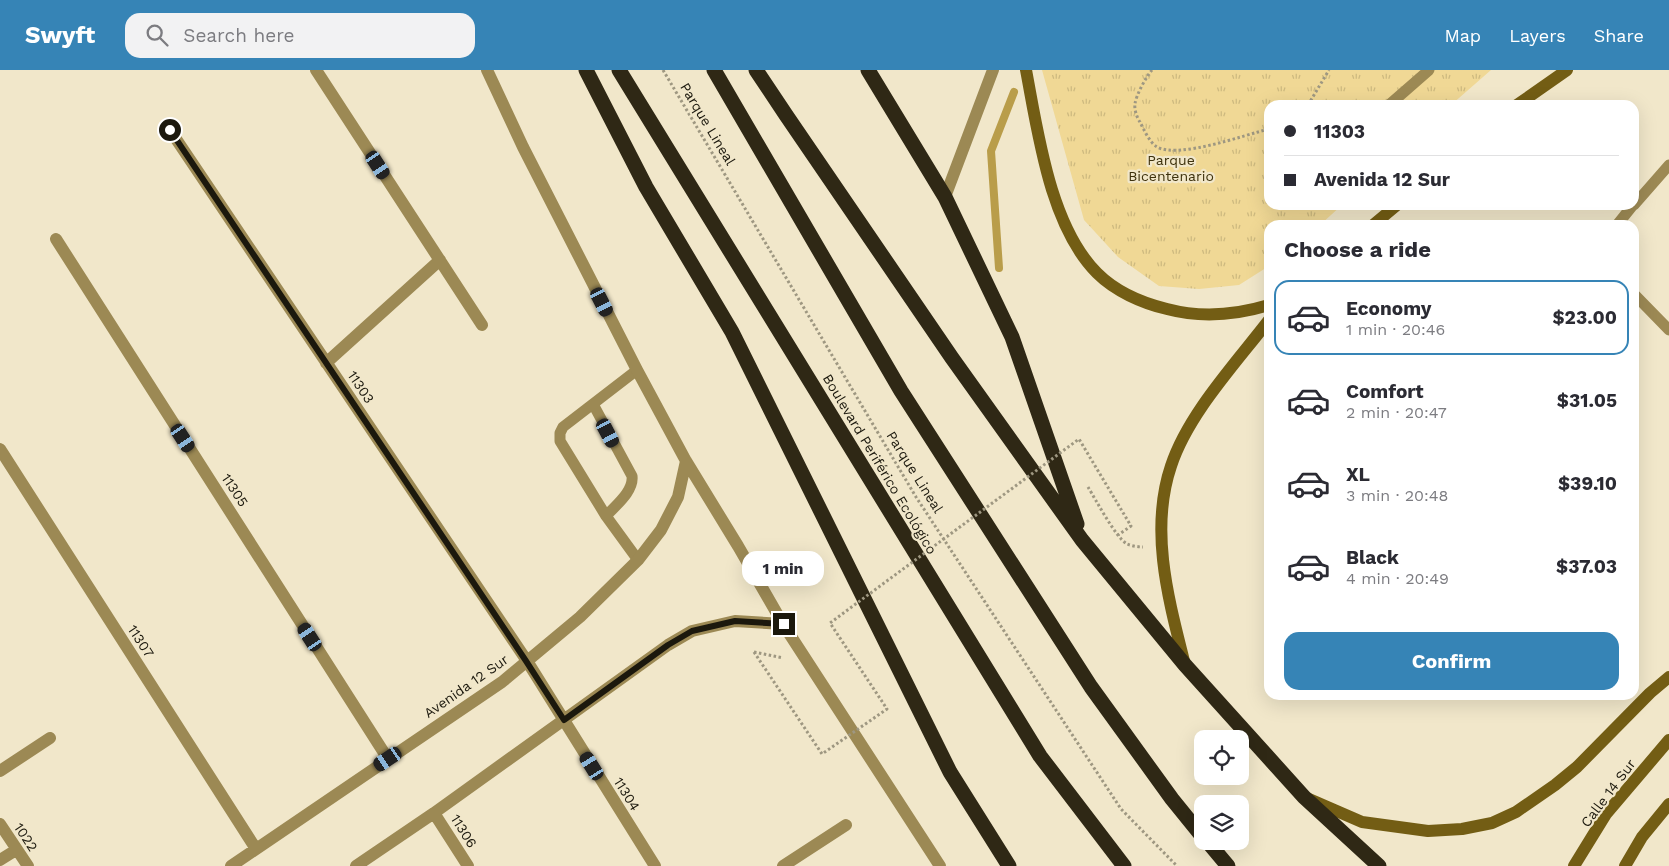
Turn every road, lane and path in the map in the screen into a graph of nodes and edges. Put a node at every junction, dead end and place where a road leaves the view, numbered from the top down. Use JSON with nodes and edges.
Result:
{"nodes":[{"id":1,"x":316,"y":70,"type":"edge"},
{"id":2,"x":487,"y":70,"type":"edge"},
{"id":3,"x":586,"y":70,"type":"edge"},
{"id":4,"x":620,"y":70,"type":"edge"},
{"id":5,"x":662,"y":70,"type":"edge"},
{"id":6,"x":714,"y":70,"type":"edge"},
{"id":7,"x":756,"y":70,"type":"edge"},
{"id":8,"x":868,"y":70,"type":"edge"},
{"id":9,"x":993,"y":70,"type":"edge"},
{"id":10,"x":1026,"y":70,"type":"edge"},
{"id":11,"x":1152,"y":70,"type":"edge"},
{"id":12,"x":1329,"y":70,"type":"edge"},
{"id":13,"x":1430,"y":70,"type":"edge"},
{"id":14,"x":1567,"y":70,"type":"edge"},
{"id":15,"x":1311,"y":100,"type":"edge"},
{"id":16,"x":1394,"y":100,"type":"edge"},
{"id":17,"x":1524,"y":100,"type":"edge"},
{"id":18,"x":170,"y":130,"type":"dead end"},
{"id":19,"x":1264,"y":130,"type":"edge"},
{"id":20,"x":1669,"y":165,"type":"edge"},
{"id":21,"x":945,"y":197,"type":"junction"},
{"id":22,"x":1639,"y":199,"type":"edge"},
{"id":23,"x":1391,"y":210,"type":"edge"},
{"id":24,"x":1630,"y":210,"type":"edge"},
{"id":25,"x":1379,"y":220,"type":"edge"},
{"id":26,"x":1621,"y":220,"type":"edge"},
{"id":27,"x":56,"y":239,"type":"dead end"},
{"id":28,"x":440,"y":260,"type":"junction"},
{"id":29,"x":1639,"y":299,"type":"edge"},
{"id":30,"x":1264,"y":306,"type":"edge"},
{"id":31,"x":482,"y":325,"type":"dead end"},
{"id":32,"x":1264,"y":326,"type":"edge"},
{"id":33,"x":1669,"y":330,"type":"edge"},
{"id":34,"x":326,"y":363,"type":"junction"},
{"id":35,"x":637,"y":370,"type":"junction"},
{"id":36,"x":593,"y":404,"type":"junction"},
{"id":37,"x":1062,"y":446,"type":"dead end"},
{"id":38,"x":0,"y":449,"type":"edge"},
{"id":39,"x":1067,"y":454,"type":"dead end"},
{"id":40,"x":686,"y":462,"type":"junction"},
{"id":41,"x":1087,"y":486,"type":"dead end"},
{"id":42,"x":606,"y":516,"type":"junction"},
{"id":43,"x":1118,"y":535,"type":"junction"},
{"id":44,"x":1162,"y":539,"type":"junction"},
{"id":45,"x":1082,"y":540,"type":"junction"},
{"id":46,"x":638,"y":560,"type":"junction"},
{"id":47,"x":784,"y":624,"type":"junction"},
{"id":48,"x":754,"y":652,"type":"dead end"},
{"id":49,"x":526,"y":661,"type":"junction"},
{"id":50,"x":1185,"y":665,"type":"junction"},
{"id":51,"x":1669,"y":677,"type":"edge"},
{"id":52,"x":564,"y":720,"type":"junction"},
{"id":53,"x":50,"y":738,"type":"dead end"},
{"id":54,"x":1669,"y":740,"type":"edge"},
{"id":55,"x":388,"y":759,"type":"junction"},
{"id":56,"x":0,"y":771,"type":"edge"},
{"id":57,"x":1304,"y":797,"type":"junction"},
{"id":58,"x":1669,"y":804,"type":"edge"},
{"id":59,"x":434,"y":813,"type":"junction"},
{"id":60,"x":0,"y":824,"type":"edge"},
{"id":61,"x":846,"y":826,"type":"dead end"},
{"id":62,"x":1194,"y":826,"type":"edge"},
{"id":63,"x":256,"y":849,"type":"junction"},
{"id":64,"x":16,"y":850,"type":"junction"},
{"id":65,"x":1215,"y":850,"type":"edge"},
{"id":66,"x":0,"y":860,"type":"edge"},
{"id":67,"x":28,"y":866,"type":"edge"},
{"id":68,"x":231,"y":866,"type":"edge"},
{"id":69,"x":356,"y":866,"type":"edge"},
{"id":70,"x":468,"y":866,"type":"edge"},
{"id":71,"x":655,"y":866,"type":"edge"},
{"id":72,"x":783,"y":866,"type":"edge"},
{"id":73,"x":940,"y":866,"type":"edge"},
{"id":74,"x":1009,"y":866,"type":"edge"},
{"id":75,"x":1124,"y":866,"type":"edge"},
{"id":76,"x":1177,"y":866,"type":"edge"},
{"id":77,"x":1228,"y":866,"type":"edge"},
{"id":78,"x":1379,"y":866,"type":"edge"},
{"id":79,"x":1574,"y":866,"type":"edge"},
{"id":80,"x":1625,"y":866,"type":"edge"}],
"edges":[{"from":1,"to":28,"type":"street"},
{"from":2,"to":35,"type":"street"},
{"from":3,"to":74,"type":"highway"},
{"from":4,"to":75,"type":"highway","name":"Boulevard Periférico Ecológico"},
{"from":5,"to":76,"type":"path","name":"Parque Lineal"},
{"from":6,"to":62,"type":"highway"},
{"from":7,"to":45,"type":"highway"},
{"from":8,"to":21,"type":"highway"},
{"from":9,"to":21,"type":"street"},
{"from":10,"to":30,"type":"street"},
{"from":11,"to":19,"type":"path"},
{"from":12,"to":15,"type":"path"},
{"from":13,"to":16,"type":"lane"},
{"from":14,"to":17,"type":"street"},
{"from":18,"to":34,"type":"street","name":"11303"},
{"from":20,"to":22,"type":"lane"},
{"from":21,"to":45,"type":"highway"},
{"from":23,"to":25,"type":"street"},
{"from":24,"to":26,"type":"lane"},
{"from":27,"to":55,"type":"street","name":"11305"},
{"from":28,"to":31,"type":"street"},
{"from":28,"to":34,"type":"street"},
{"from":29,"to":33,"type":"lane"},
{"from":32,"to":44,"type":"street"},
{"from":34,"to":49,"type":"street","name":"11303"},
{"from":35,"to":36,"type":"lane"},
{"from":35,"to":40,"type":"street"},
{"from":36,"to":42,"type":"lane"},
{"from":36,"to":42,"type":"lane"},
{"from":37,"to":39,"type":"path"},
{"from":38,"to":63,"type":"street","name":"11307"},
{"from":40,"to":46,"type":"street","name":"Avenida 12 Sur"},
{"from":40,"to":47,"type":"street"},
{"from":41,"to":43,"type":"path"},
{"from":42,"to":46,"type":"lane"},
{"from":43,"to":44,"type":"path"},
{"from":43,"to":48,"type":"path","bridge":true},
{"from":44,"to":50,"type":"street"},
{"from":45,"to":50,"type":"highway"},
{"from":46,"to":49,"type":"street","name":"Avenida 12 Sur"},
{"from":47,"to":52,"type":"street"},
{"from":47,"to":73,"type":"street"},
{"from":49,"to":52,"type":"street","name":"11304"},
{"from":49,"to":55,"type":"street","name":"Avenida 12 Sur"},
{"from":50,"to":57,"type":"highway"},
{"from":51,"to":57,"type":"street"},
{"from":52,"to":59,"type":"street"},
{"from":52,"to":71,"type":"street","name":"11304"},
{"from":53,"to":56,"type":"street"},
{"from":54,"to":79,"type":"street","name":"Calle 14 Sur"},
{"from":55,"to":63,"type":"street","name":"Avenida 12 Sur"},
{"from":57,"to":78,"type":"highway"},
{"from":58,"to":80,"type":"street"},
{"from":59,"to":69,"type":"street"},
{"from":59,"to":70,"type":"street","name":"11306"},
{"from":60,"to":64,"type":"street","name":"1022"},
{"from":61,"to":72,"type":"street"},
{"from":63,"to":68,"type":"street","name":"Avenida 12 Sur"},
{"from":64,"to":66,"type":"street"},
{"from":64,"to":67,"type":"street","name":"1022"},
{"from":65,"to":77,"type":"highway"}]}
